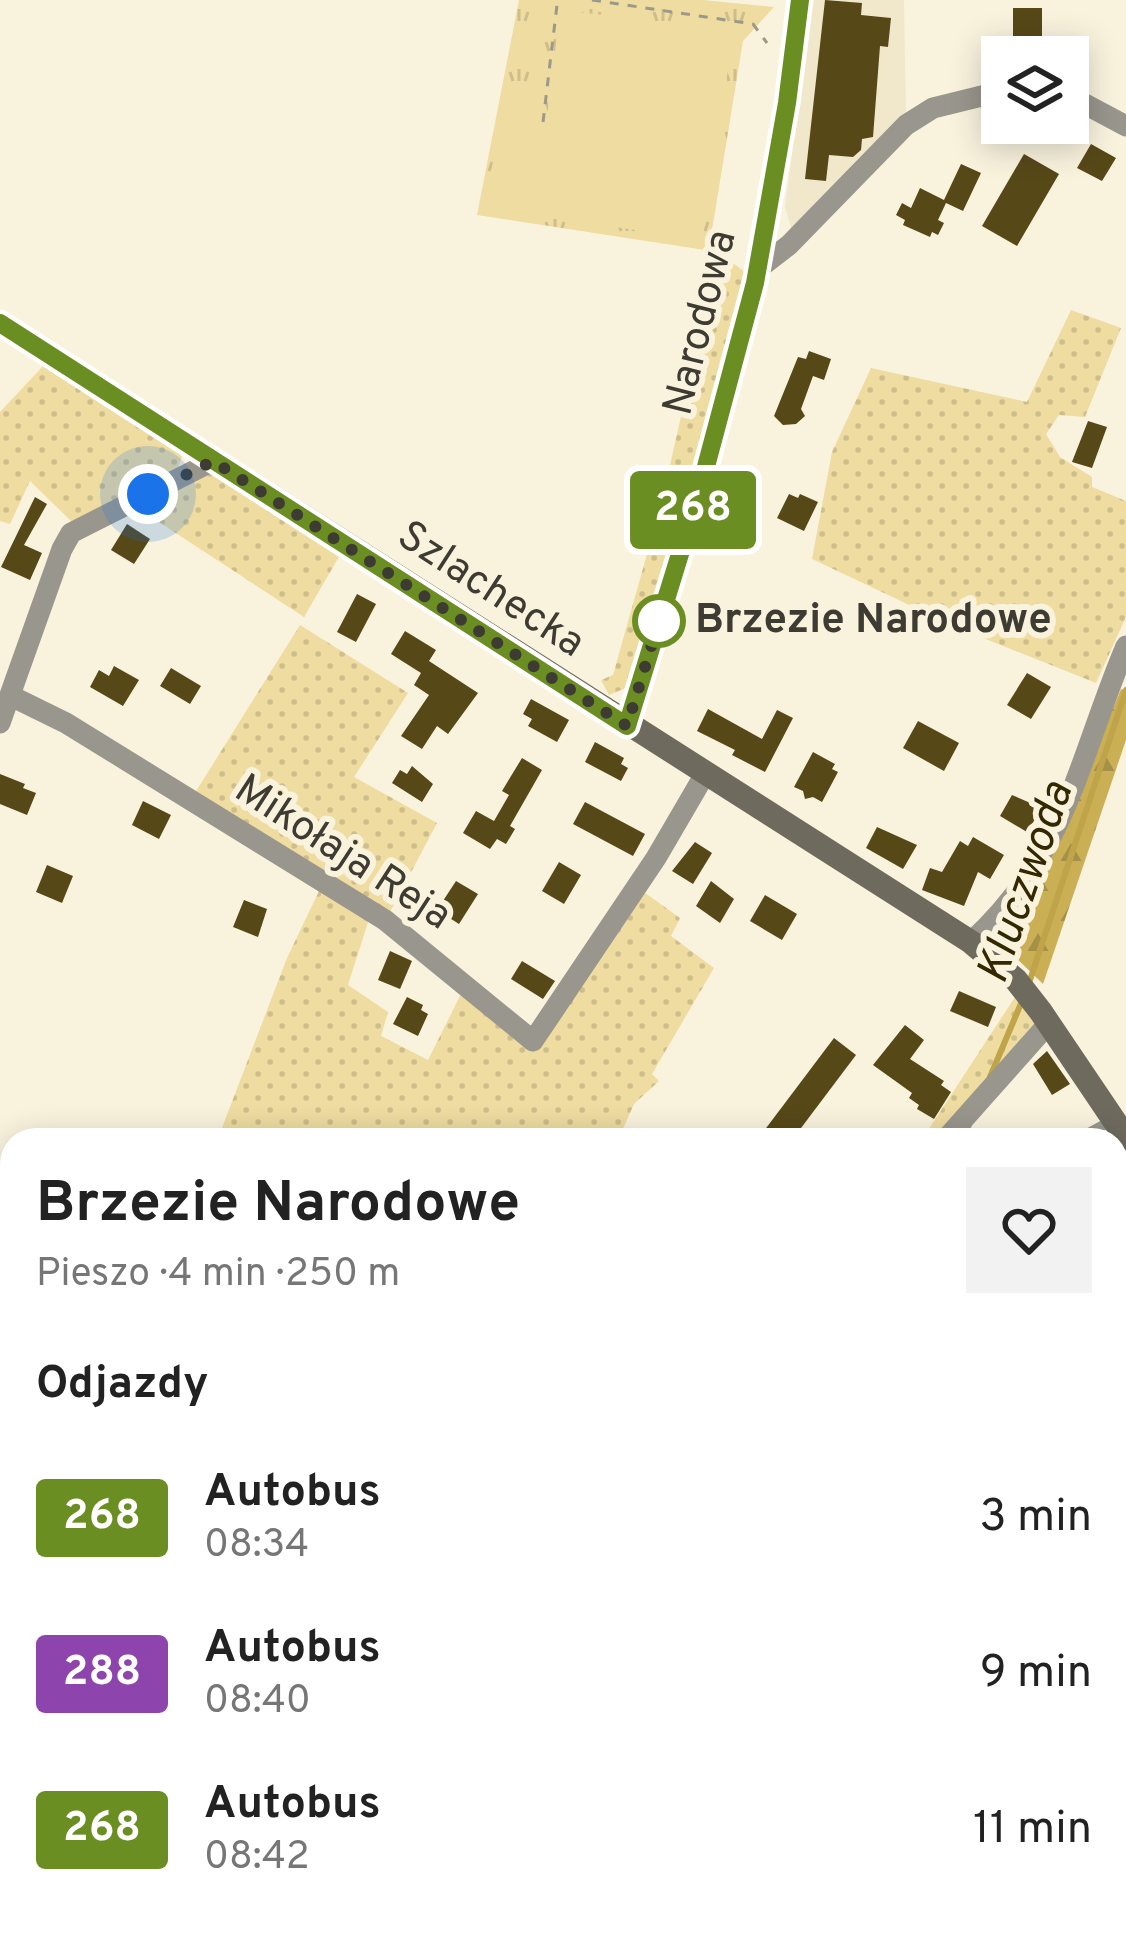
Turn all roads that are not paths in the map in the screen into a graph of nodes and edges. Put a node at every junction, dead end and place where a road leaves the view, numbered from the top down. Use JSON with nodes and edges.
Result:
{"nodes":[{"id":1,"x":800,"y":0,"type":"edge"},
{"id":2,"x":981,"y":96,"type":"edge"},
{"id":3,"x":1089,"y":106,"type":"edge"},
{"id":4,"x":1126,"y":126,"type":"edge"},
{"id":5,"x":758,"y":268,"type":"junction"},
{"id":6,"x":0,"y":323,"type":"edge"},
{"id":7,"x":213,"y":461,"type":"junction"},
{"id":8,"x":1126,"y":646,"type":"edge"},
{"id":9,"x":11,"y":696,"type":"junction"},
{"id":10,"x":0,"y":723,"type":"edge"},
{"id":11,"x":627,"y":726,"type":"junction"},
{"id":12,"x":705,"y":774,"type":"junction"},
{"id":13,"x":971,"y":942,"type":"junction"},
{"id":14,"x":1045,"y":1017,"type":"junction"},
{"id":15,"x":955,"y":1128,"type":"edge"},
{"id":16,"x":1119,"y":1128,"type":"edge"}],
"edges":[{"from":1,"to":5,"type":"street","name":"Narodowa"},
{"from":2,"to":5,"type":"street"},
{"from":3,"to":4,"type":"street"},
{"from":5,"to":11,"type":"street","name":"Narodowa"},
{"from":6,"to":7,"type":"street","name":"Szlachecka"},
{"from":7,"to":9,"type":"street"},
{"from":7,"to":11,"type":"street","name":"Szlachecka"},
{"from":8,"to":13,"type":"street"},
{"from":9,"to":10,"type":"street"},
{"from":9,"to":12,"type":"street","name":"Mikołaja Reja"},
{"from":11,"to":12,"type":"street","name":"Szlachecka"},
{"from":12,"to":13,"type":"street","name":"Szlachecka"},
{"from":13,"to":14,"type":"street","name":"Szlachecka"},
{"from":14,"to":15,"type":"street"},
{"from":14,"to":16,"type":"street","name":"Szlachecka"}]}
